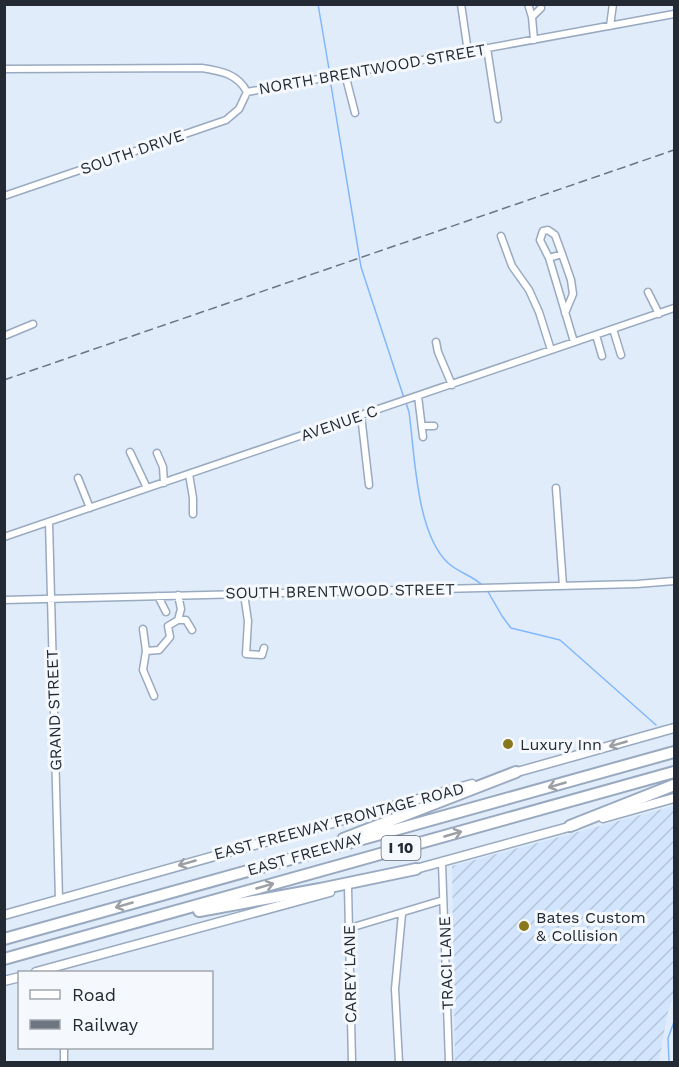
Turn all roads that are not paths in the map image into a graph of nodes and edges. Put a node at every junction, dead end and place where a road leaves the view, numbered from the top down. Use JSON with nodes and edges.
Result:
{"nodes":[{"id":1,"x":461,"y":4,"type":"edge"},
{"id":2,"x":528,"y":4,"type":"edge"},
{"id":3,"x":613,"y":4,"type":"edge"},
{"id":4,"x":541,"y":8,"type":"dead end"},
{"id":5,"x":675,"y":14,"type":"edge"},
{"id":6,"x":532,"y":17,"type":"junction"},
{"id":7,"x":610,"y":26,"type":"junction"},
{"id":8,"x":534,"y":40,"type":"junction"},
{"id":9,"x":487,"y":48,"type":"junction"},
{"id":10,"x":468,"y":52,"type":"junction"},
{"id":11,"x":4,"y":69,"type":"edge"},
{"id":12,"x":345,"y":74,"type":"junction"},
{"id":13,"x":247,"y":92,"type":"junction"},
{"id":14,"x":355,"y":113,"type":"dead end"},
{"id":15,"x":498,"y":119,"type":"dead end"},
{"id":16,"x":4,"y":196,"type":"edge"},
{"id":17,"x":501,"y":236,"type":"dead end"},
{"id":18,"x":562,"y":254,"type":"junction"},
{"id":19,"x":549,"y":258,"type":"junction"},
{"id":20,"x":648,"y":292,"type":"dead end"},
{"id":21,"x":675,"y":308,"type":"edge"},
{"id":22,"x":565,"y":313,"type":"junction"},
{"id":23,"x":659,"y":314,"type":"junction"},
{"id":24,"x":33,"y":324,"type":"dead end"},
{"id":25,"x":613,"y":329,"type":"junction"},
{"id":26,"x":596,"y":335,"type":"junction"},
{"id":27,"x":4,"y":336,"type":"edge"},
{"id":28,"x":436,"y":342,"type":"dead end"},
{"id":29,"x":574,"y":342,"type":"junction"},
{"id":30,"x":551,"y":350,"type":"junction"},
{"id":31,"x":621,"y":355,"type":"dead end"},
{"id":32,"x":602,"y":356,"type":"dead end"},
{"id":33,"x":452,"y":385,"type":"junction"},
{"id":34,"x":418,"y":396,"type":"junction"},
{"id":35,"x":361,"y":415,"type":"junction"},
{"id":36,"x":422,"y":426,"type":"junction"},
{"id":37,"x":434,"y":426,"type":"dead end"},
{"id":38,"x":423,"y":437,"type":"dead end"},
{"id":39,"x":130,"y":453,"type":"dead end"},
{"id":40,"x":157,"y":453,"type":"dead end"},
{"id":41,"x":189,"y":474,"type":"junction"},
{"id":42,"x":78,"y":478,"type":"dead end"},
{"id":43,"x":164,"y":483,"type":"junction"},
{"id":44,"x":369,"y":485,"type":"dead end"},
{"id":45,"x":147,"y":488,"type":"junction"},
{"id":46,"x":556,"y":488,"type":"dead end"},
{"id":47,"x":90,"y":508,"type":"junction"},
{"id":48,"x":193,"y":514,"type":"dead end"},
{"id":49,"x":49,"y":522,"type":"junction"},
{"id":50,"x":4,"y":537,"type":"edge"},
{"id":51,"x":675,"y":581,"type":"edge"},
{"id":52,"x":563,"y":586,"type":"junction"},
{"id":53,"x":244,"y":594,"type":"junction"},
{"id":54,"x":178,"y":595,"type":"junction"},
{"id":55,"x":158,"y":596,"type":"junction"},
{"id":56,"x":51,"y":598,"type":"junction"},
{"id":57,"x":4,"y":600,"type":"edge"},
{"id":58,"x":166,"y":612,"type":"dead end"},
{"id":59,"x":178,"y":620,"type":"junction"},
{"id":60,"x":143,"y":629,"type":"dead end"},
{"id":61,"x":192,"y":630,"type":"dead end"},
{"id":62,"x":264,"y":648,"type":"dead end"},
{"id":63,"x":146,"y":651,"type":"junction"},
{"id":64,"x":154,"y":696,"type":"dead end"},
{"id":65,"x":675,"y":728,"type":"edge"},
{"id":66,"x":675,"y":752,"type":"edge"},
{"id":67,"x":516,"y":772,"type":"junction"},
{"id":68,"x":675,"y":772,"type":"edge"},
{"id":69,"x":675,"y":785,"type":"edge"},
{"id":70,"x":675,"y":798,"type":"edge"},
{"id":71,"x":570,"y":826,"type":"junction"},
{"id":72,"x":325,"y":848,"type":"junction"},
{"id":73,"x":442,"y":863,"type":"junction"},
{"id":74,"x":416,"y":869,"type":"junction"},
{"id":75,"x":348,"y":886,"type":"junction"},
{"id":76,"x":59,"y":899,"type":"junction"},
{"id":77,"x":443,"y":900,"type":"junction"},
{"id":78,"x":402,"y":914,"type":"junction"},
{"id":79,"x":4,"y":916,"type":"edge"},
{"id":80,"x":128,"y":924,"type":"junction"},
{"id":81,"x":350,"y":928,"type":"junction"},
{"id":82,"x":4,"y":939,"type":"edge"},
{"id":83,"x":4,"y":959,"type":"edge"},
{"id":84,"x":60,"y":970,"type":"edge"},
{"id":85,"x":352,"y":1062,"type":"edge"},
{"id":86,"x":399,"y":1062,"type":"edge"},
{"id":87,"x":449,"y":1062,"type":"edge"}],
"edges":[{"from":1,"to":10,"type":"street"},
{"from":2,"to":6,"type":"street"},
{"from":3,"to":7,"type":"street"},
{"from":4,"to":6,"type":"street"},
{"from":5,"to":7,"type":"street","name":"NORTH BRENTWOOD STREET"},
{"from":6,"to":8,"type":"street"},
{"from":7,"to":8,"type":"street","name":"NORTH BRENTWOOD STREET"},
{"from":8,"to":9,"type":"street","name":"NORTH BRENTWOOD STREET"},
{"from":9,"to":10,"type":"street","name":"NORTH BRENTWOOD STREET"},
{"from":9,"to":15,"type":"street"},
{"from":10,"to":12,"type":"street","name":"NORTH BRENTWOOD STREET"},
{"from":11,"to":13,"type":"street","name":"NORTH BRENTWOOD STREET"},
{"from":12,"to":13,"type":"street","name":"NORTH BRENTWOOD STREET"},
{"from":12,"to":14,"type":"street"},
{"from":13,"to":16,"type":"street","name":"SOUTH DRIVE"},
{"from":17,"to":30,"type":"street"},
{"from":18,"to":19,"type":"street"},
{"from":18,"to":19,"type":"street"},
{"from":18,"to":22,"type":"street"},
{"from":19,"to":22,"type":"street"},
{"from":20,"to":23,"type":"street"},
{"from":21,"to":23,"type":"street","name":"AVENUE C"},
{"from":22,"to":29,"type":"street"},
{"from":23,"to":25,"type":"street","name":"AVENUE C"},
{"from":24,"to":27,"type":"street"},
{"from":25,"to":26,"type":"street","name":"AVENUE C"},
{"from":25,"to":31,"type":"street"},
{"from":26,"to":29,"type":"street","name":"AVENUE C"},
{"from":26,"to":32,"type":"street"},
{"from":28,"to":33,"type":"street"},
{"from":29,"to":30,"type":"street","name":"AVENUE C"},
{"from":30,"to":33,"type":"street","name":"AVENUE C"},
{"from":33,"to":34,"type":"street","name":"AVENUE C"},
{"from":34,"to":35,"type":"street","name":"AVENUE C"},
{"from":34,"to":36,"type":"street"},
{"from":35,"to":41,"type":"street","name":"AVENUE C"},
{"from":35,"to":44,"type":"street"},
{"from":36,"to":37,"type":"street"},
{"from":36,"to":38,"type":"street"},
{"from":39,"to":45,"type":"street"},
{"from":40,"to":43,"type":"street"},
{"from":41,"to":43,"type":"street","name":"AVENUE C"},
{"from":41,"to":48,"type":"street"},
{"from":42,"to":47,"type":"street"},
{"from":43,"to":45,"type":"street","name":"AVENUE C"},
{"from":45,"to":47,"type":"street","name":"AVENUE C"},
{"from":46,"to":52,"type":"street"},
{"from":47,"to":49,"type":"street","name":"AVENUE C"},
{"from":49,"to":50,"type":"street","name":"AVENUE C"},
{"from":49,"to":56,"type":"street","name":"GRAND STREET"},
{"from":51,"to":52,"type":"street","name":"SOUTH BRENTWOOD STREET"},
{"from":52,"to":53,"type":"street","name":"SOUTH BRENTWOOD STREET"},
{"from":53,"to":54,"type":"street","name":"SOUTH BRENTWOOD STREET"},
{"from":53,"to":62,"type":"street"},
{"from":54,"to":55,"type":"street","name":"SOUTH BRENTWOOD STREET"},
{"from":54,"to":59,"type":"street"},
{"from":55,"to":56,"type":"street","name":"SOUTH BRENTWOOD STREET"},
{"from":55,"to":58,"type":"street"},
{"from":56,"to":57,"type":"street","name":"SOUTH BRENTWOOD STREET"},
{"from":56,"to":76,"type":"street","name":"GRAND STREET"},
{"from":59,"to":61,"type":"street"},
{"from":59,"to":63,"type":"street"},
{"from":60,"to":63,"type":"street"},
{"from":63,"to":64,"type":"street"},
{"from":65,"to":67,"type":"main road","name":"EAST FREEWAY FRONTAGE ROAD","one_way":true},
{"from":66,"to":72,"type":"highway","name":"EAST FREEWAY","number":"I 10","one_way":true},
{"from":67,"to":72,"type":"highway"},
{"from":67,"to":76,"type":"main road","name":"EAST FREEWAY FRONTAGE ROAD","one_way":true},
{"from":80,"to":68,"type":"highway","name":"EAST FREEWAY","number":"I 10","one_way":true},
{"from":69,"to":71,"type":"highway"},
{"from":70,"to":71,"type":"main road"},
{"from":71,"to":73,"type":"main road"},
{"from":72,"to":82,"type":"highway","name":"EAST FREEWAY","number":"I 10","one_way":true},
{"from":73,"to":74,"type":"main road"},
{"from":73,"to":77,"type":"street","name":"TRACI LANE"},
{"from":74,"to":75,"type":"main road"},
{"from":74,"to":80,"type":"highway"},
{"from":75,"to":81,"type":"street","name":"CAREY LANE"},
{"from":75,"to":84,"type":"main road"},
{"from":76,"to":79,"type":"main road","name":"EAST FREEWAY FRONTAGE ROAD"},
{"from":77,"to":78,"type":"street"},
{"from":77,"to":87,"type":"street","name":"TRACI LANE"},
{"from":78,"to":81,"type":"street"},
{"from":78,"to":86,"type":"street"},
{"from":80,"to":83,"type":"highway","name":"EAST FREEWAY","number":"I 10"},
{"from":81,"to":85,"type":"street","name":"CAREY LANE"}]}
